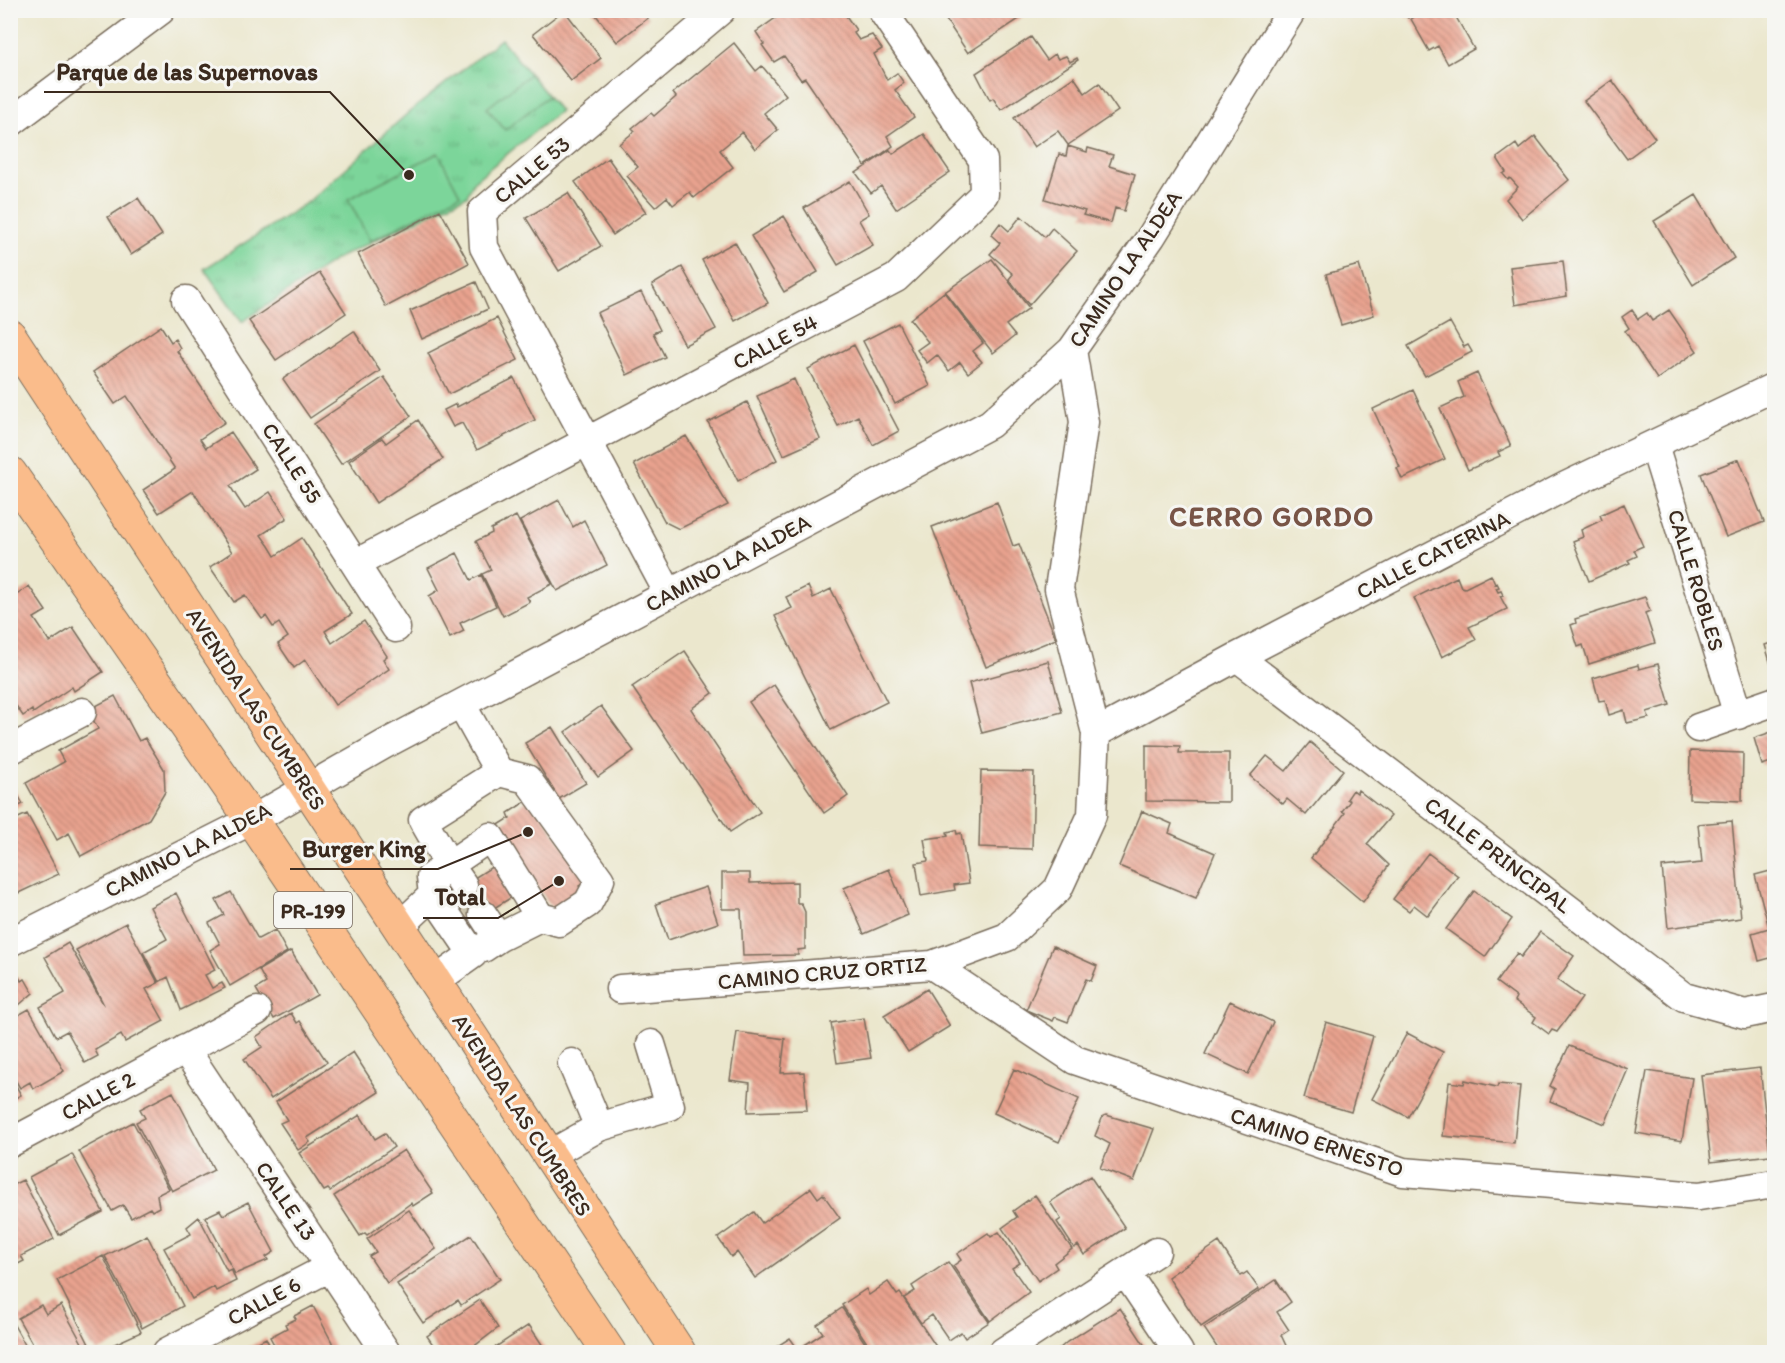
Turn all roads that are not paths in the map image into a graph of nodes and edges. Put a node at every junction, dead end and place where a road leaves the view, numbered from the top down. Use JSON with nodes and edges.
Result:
{"nodes":[{"id":1,"x":161,"y":10,"type":"edge"},
{"id":2,"x":721,"y":10,"type":"edge"},
{"id":3,"x":882,"y":10,"type":"edge"},
{"id":4,"x":1292,"y":10,"type":"edge"},
{"id":5,"x":10,"y":123,"type":"edge"},
{"id":6,"x":186,"y":300,"type":"dead end"},
{"id":7,"x":10,"y":336,"type":"edge"},
{"id":8,"x":1072,"y":350,"type":"junction"},
{"id":9,"x":1774,"y":387,"type":"edge"},
{"id":10,"x":587,"y":441,"type":"junction"},
{"id":11,"x":1654,"y":445,"type":"junction"},
{"id":12,"x":10,"y":473,"type":"edge"},
{"id":13,"x":357,"y":563,"type":"junction"},
{"id":14,"x":669,"y":594,"type":"junction"},
{"id":15,"x":396,"y":628,"type":"dead end"},
{"id":16,"x":1237,"y":657,"type":"junction"},
{"id":17,"x":1773,"y":702,"type":"edge"},
{"id":18,"x":461,"y":704,"type":"junction"},
{"id":19,"x":82,"y":712,"type":"dead end"},
{"id":20,"x":1738,"y":715,"type":"junction"},
{"id":21,"x":1698,"y":728,"type":"dead end"},
{"id":22,"x":1096,"y":733,"type":"junction"},
{"id":23,"x":10,"y":750,"type":"edge"},
{"id":24,"x":499,"y":772,"type":"junction"},
{"id":25,"x":308,"y":788,"type":"junction"},
{"id":26,"x":252,"y":819,"type":"junction"},
{"id":27,"x":456,"y":875,"type":"junction"},
{"id":28,"x":434,"y":895,"type":"junction"},
{"id":29,"x":540,"y":917,"type":"junction"},
{"id":30,"x":399,"y":927,"type":"junction"},
{"id":31,"x":10,"y":942,"type":"edge"},
{"id":32,"x":473,"y":954,"type":"junction"},
{"id":33,"x":932,"y":965,"type":"junction"},
{"id":34,"x":435,"y":981,"type":"junction"},
{"id":35,"x":620,"y":989,"type":"dead end"},
{"id":36,"x":1774,"y":1008,"type":"edge"},
{"id":37,"x":257,"y":1011,"type":"dead end"},
{"id":38,"x":651,"y":1044,"type":"dead end"},
{"id":39,"x":185,"y":1049,"type":"junction"},
{"id":40,"x":572,"y":1063,"type":"dead end"},
{"id":41,"x":599,"y":1127,"type":"junction"},
{"id":42,"x":10,"y":1143,"type":"edge"},
{"id":43,"x":549,"y":1155,"type":"junction"},
{"id":44,"x":1774,"y":1184,"type":"edge"},
{"id":45,"x":1156,"y":1252,"type":"dead end"},
{"id":46,"x":330,"y":1267,"type":"junction"},
{"id":47,"x":1126,"y":1273,"type":"junction"},
{"id":48,"x":167,"y":1353,"type":"edge"},
{"id":49,"x":386,"y":1353,"type":"edge"},
{"id":50,"x":609,"y":1353,"type":"edge"},
{"id":51,"x":678,"y":1353,"type":"edge"},
{"id":52,"x":1003,"y":1353,"type":"edge"},
{"id":53,"x":1179,"y":1353,"type":"edge"}],
"edges":[{"from":1,"to":5,"type":"street"},
{"from":2,"to":10,"type":"street","name":"CALLE 53"},
{"from":3,"to":10,"type":"street","name":"CALLE 54"},
{"from":4,"to":8,"type":"street","name":"CAMINO LA ALDEA"},
{"from":6,"to":13,"type":"street","name":"CALLE 55"},
{"from":7,"to":25,"type":"highway","name":"AVENIDA LAS CUMBRES","number":"PR-199"},
{"from":8,"to":14,"type":"street","name":"CAMINO LA ALDEA"},
{"from":8,"to":22,"type":"street","name":"CAMINO CRUZ ORTIZ"},
{"from":9,"to":11,"type":"street","name":"CALLE CATERINA"},
{"from":10,"to":13,"type":"street","name":"CALLE 54"},
{"from":10,"to":14,"type":"street"},
{"from":11,"to":16,"type":"street","name":"CALLE CATERINA"},
{"from":11,"to":20,"type":"street","name":"CALLE ROBLES"},
{"from":12,"to":26,"type":"highway","number":"PR-199"},
{"from":13,"to":15,"type":"street","name":"CALLE 55"},
{"from":14,"to":18,"type":"street","name":"CAMINO LA ALDEA"},
{"from":16,"to":22,"type":"street","name":"CALLE CATERINA"},
{"from":16,"to":36,"type":"street","name":"CALLE PRINCIPAL"},
{"from":17,"to":20,"type":"street"},
{"from":18,"to":24,"type":"street"},
{"from":18,"to":25,"type":"street","name":"CAMINO LA ALDEA"},
{"from":19,"to":23,"type":"street"},
{"from":20,"to":21,"type":"street"},
{"from":22,"to":33,"type":"street","name":"CAMINO CRUZ ORTIZ"},
{"from":24,"to":27,"type":"street"},
{"from":24,"to":29,"type":"street"},
{"from":25,"to":26,"type":"street","name":"CAMINO LA ALDEA"},
{"from":25,"to":30,"type":"highway","name":"AVENIDA LAS CUMBRES","number":"PR-199"},
{"from":26,"to":31,"type":"street","name":"CAMINO LA ALDEA"},
{"from":26,"to":50,"type":"highway","number":"PR-199"},
{"from":27,"to":28,"type":"street"},
{"from":27,"to":29,"type":"street"},
{"from":28,"to":30,"type":"street"},
{"from":28,"to":32,"type":"street"},
{"from":29,"to":32,"type":"street"},
{"from":30,"to":34,"type":"highway","name":"AVENIDA LAS CUMBRES","number":"PR-199"},
{"from":32,"to":34,"type":"street"},
{"from":33,"to":35,"type":"street","name":"CAMINO CRUZ ORTIZ"},
{"from":33,"to":44,"type":"street","name":"CAMINO ERNESTO"},
{"from":34,"to":43,"type":"highway","name":"AVENIDA LAS CUMBRES","number":"PR-199"},
{"from":37,"to":39,"type":"street","name":"CALLE 2"},
{"from":38,"to":41,"type":"street"},
{"from":39,"to":42,"type":"street","name":"CALLE 2"},
{"from":39,"to":46,"type":"street","name":"CALLE 13"},
{"from":40,"to":41,"type":"street"},
{"from":41,"to":43,"type":"street"},
{"from":43,"to":51,"type":"highway","name":"AVENIDA LAS CUMBRES","number":"PR-199"},
{"from":45,"to":47,"type":"street"},
{"from":46,"to":48,"type":"street","name":"CALLE 6"},
{"from":46,"to":49,"type":"street","name":"CALLE 13"},
{"from":47,"to":52,"type":"street"},
{"from":47,"to":53,"type":"street"}]}
